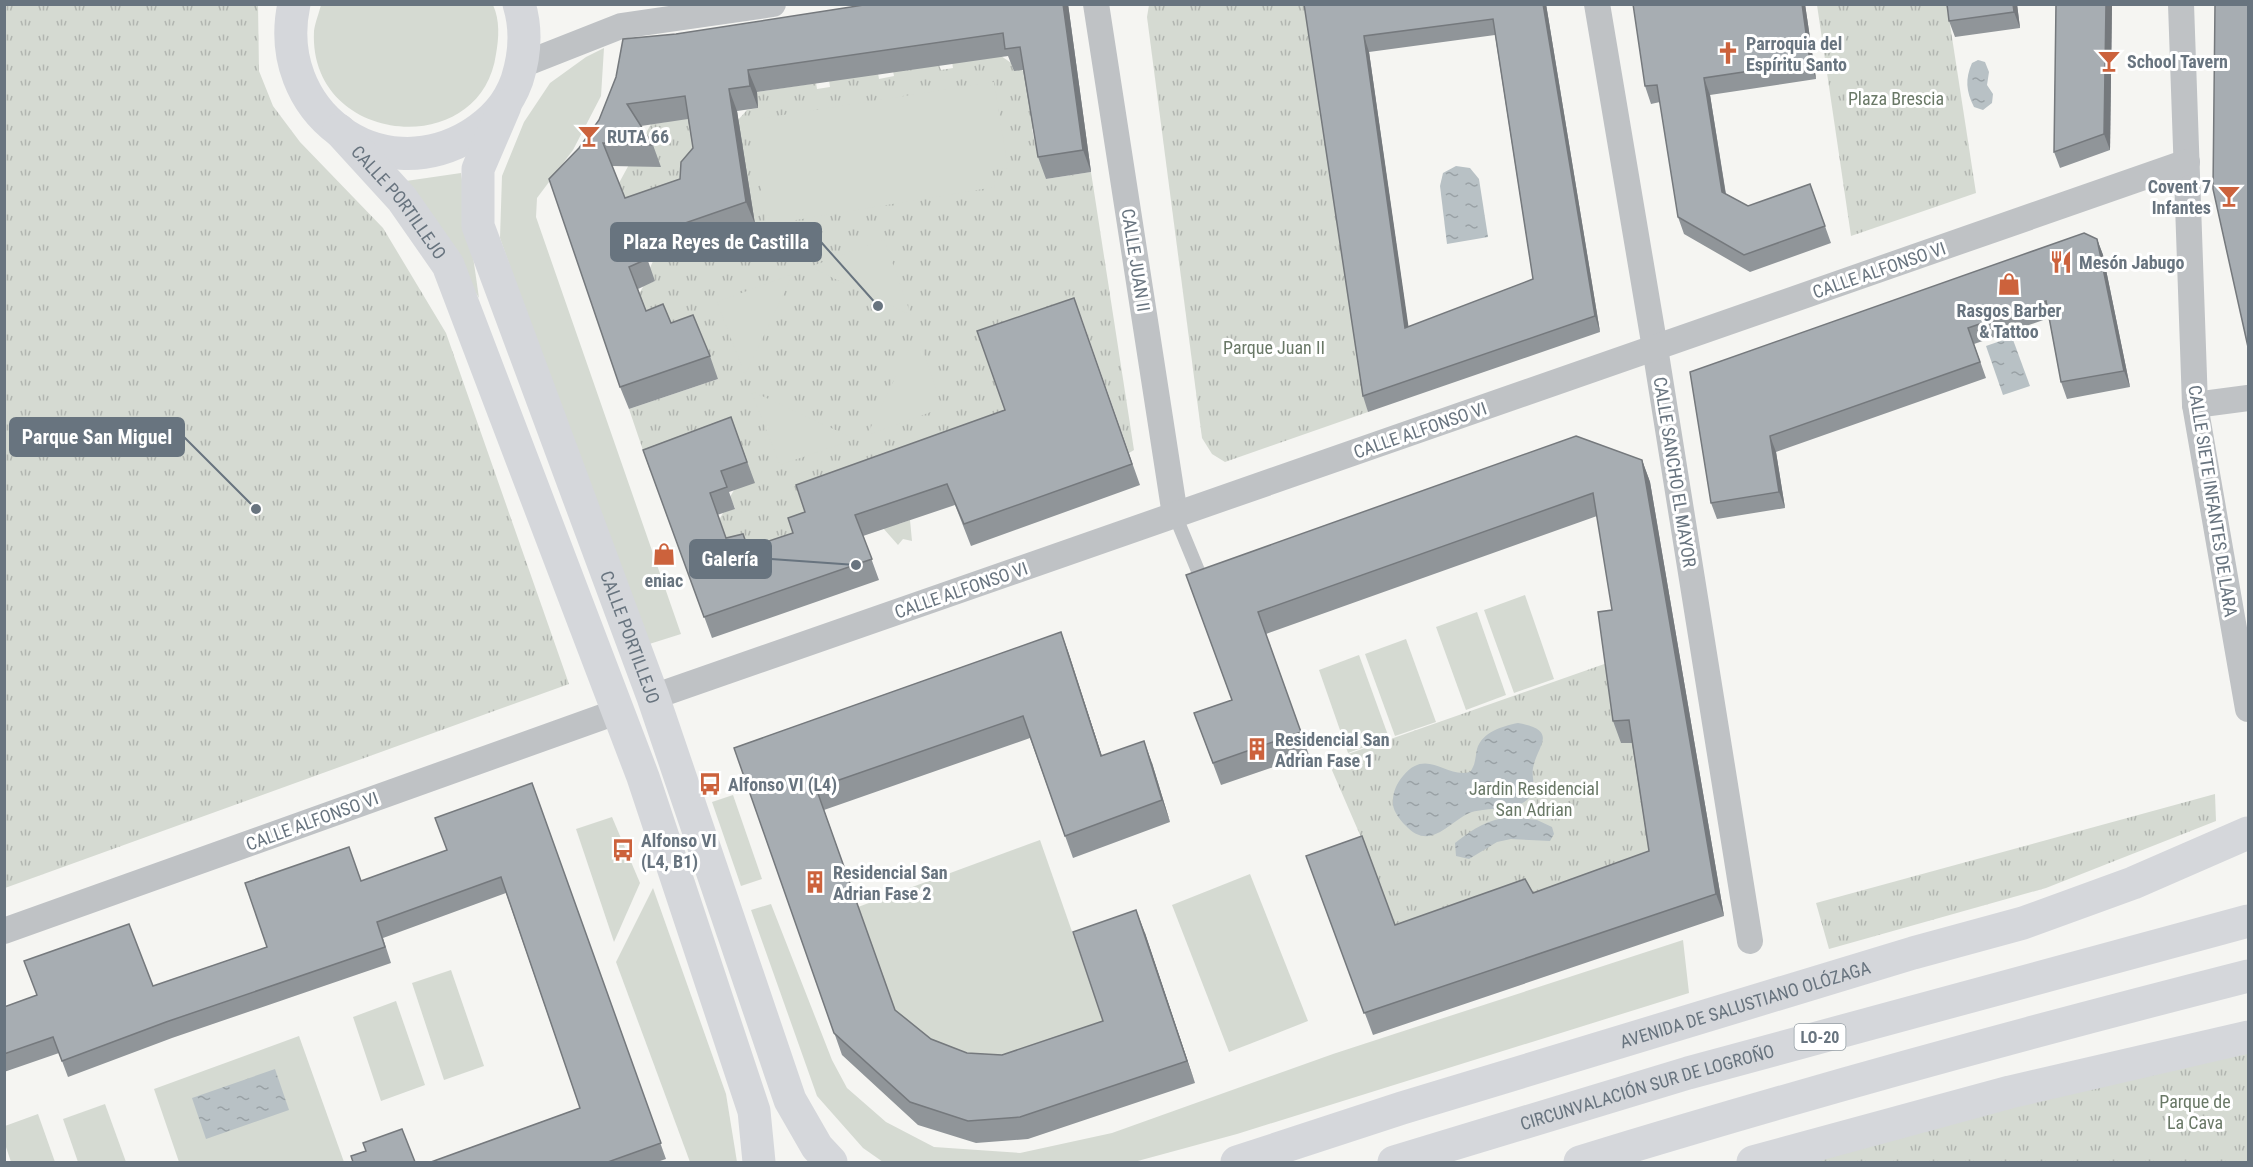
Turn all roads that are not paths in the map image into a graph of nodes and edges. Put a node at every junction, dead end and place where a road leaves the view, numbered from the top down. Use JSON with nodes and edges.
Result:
{"nodes":[{"id":1,"x":294,"y":4,"type":"edge"},
{"id":2,"x":519,"y":4,"type":"edge"},
{"id":3,"x":772,"y":4,"type":"edge"},
{"id":4,"x":1096,"y":4,"type":"edge"},
{"id":5,"x":1597,"y":4,"type":"edge"},
{"id":6,"x":2181,"y":4,"type":"edge"},
{"id":7,"x":522,"y":65,"type":"junction"},
{"id":8,"x":505,"y":106,"type":"junction"},
{"id":9,"x":339,"y":130,"type":"junction"},
{"id":10,"x":2187,"y":162,"type":"junction"},
{"id":11,"x":1656,"y":348,"type":"junction"},
{"id":12,"x":2248,"y":398,"type":"edge"},
{"id":13,"x":2195,"y":405,"type":"junction"},
{"id":14,"x":1175,"y":515,"type":"junction"},
{"id":15,"x":1201,"y":578,"type":"edge"},
{"id":16,"x":653,"y":697,"type":"junction"},
{"id":17,"x":2248,"y":709,"type":"edge"},
{"id":18,"x":619,"y":711,"type":"junction"},
{"id":19,"x":2245,"y":828,"type":"edge"},
{"id":20,"x":2248,"y":921,"type":"edge"},
{"id":21,"x":4,"y":931,"type":"edge"},
{"id":22,"x":1750,"y":941,"type":"dead end"},
{"id":23,"x":2248,"y":976,"type":"edge"},
{"id":24,"x":2248,"y":1037,"type":"edge"},
{"id":25,"x":759,"y":1162,"type":"edge"},
{"id":26,"x":831,"y":1162,"type":"edge"},
{"id":27,"x":1237,"y":1162,"type":"edge"},
{"id":28,"x":1394,"y":1162,"type":"edge"},
{"id":29,"x":1580,"y":1162,"type":"edge"},
{"id":30,"x":1753,"y":1162,"type":"edge"}],
"edges":[{"from":1,"to":9,"type":"main road"},
{"from":2,"to":7,"type":"main road","name":"CALLE PORTILLEJO"},
{"from":3,"to":7,"type":"street"},
{"from":4,"to":14,"type":"street","name":"CALLE JUAN II"},
{"from":5,"to":11,"type":"street","name":"CALLE SANCHO EL MAYOR"},
{"from":6,"to":10,"type":"street","name":"CALLE SIETE INFANTES DE LARA"},
{"from":7,"to":8,"type":"main road","name":"CALLE PORTILLEJO"},
{"from":8,"to":9,"type":"main road"},
{"from":8,"to":16,"type":"main road","name":"CALLE PORTILLEJO"},
{"from":9,"to":18,"type":"main road","name":"CALLE PORTILLEJO"},
{"from":10,"to":11,"type":"street","name":"CALLE ALFONSO VI"},
{"from":10,"to":13,"type":"street","name":"CALLE SIETE INFANTES DE LARA"},
{"from":11,"to":14,"type":"street","name":"CALLE ALFONSO VI"},
{"from":11,"to":22,"type":"street","name":"CALLE SANCHO EL MAYOR"},
{"from":12,"to":13,"type":"street"},
{"from":13,"to":17,"type":"street","name":"CALLE SIETE INFANTES DE LARA"},
{"from":14,"to":15,"type":"lane"},
{"from":14,"to":16,"type":"street","name":"CALLE ALFONSO VI"},
{"from":16,"to":26,"type":"main road","name":"CALLE PORTILLEJO"},
{"from":18,"to":21,"type":"street","name":"CALLE ALFONSO VI"},
{"from":18,"to":25,"type":"main road","name":"CALLE PORTILLEJO"},
{"from":19,"to":27,"type":"main road","name":"AVENIDA DE SALUSTIANO OLÓZAGA"},
{"from":20,"to":28,"type":"main road","name":"CIRCUNVALACIÓN SUR DE LOGROÑO","number":"LO-20"},
{"from":23,"to":29,"type":"main road"},
{"from":24,"to":30,"type":"main road"}]}
